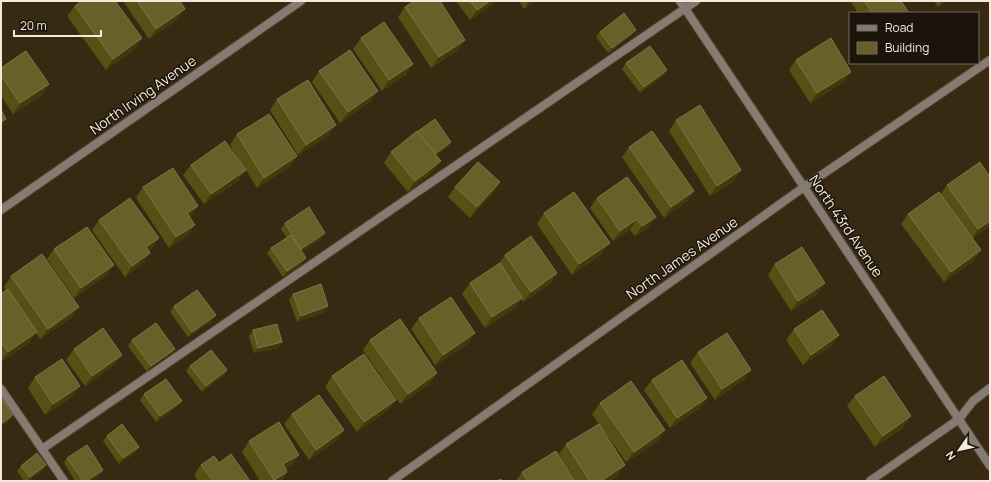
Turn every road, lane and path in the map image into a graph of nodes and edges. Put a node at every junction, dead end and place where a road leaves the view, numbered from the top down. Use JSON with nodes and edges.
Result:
{"nodes":[{"id":1,"x":301,"y":1,"type":"edge"},
{"id":2,"x":680,"y":1,"type":"edge"},
{"id":3,"x":696,"y":1,"type":"edge"},
{"id":4,"x":685,"y":9,"type":"junction"},
{"id":5,"x":990,"y":60,"type":"edge"},
{"id":6,"x":804,"y":187,"type":"junction"},
{"id":7,"x":1,"y":210,"type":"edge"},
{"id":8,"x":990,"y":388,"type":"edge"},
{"id":9,"x":1,"y":389,"type":"edge"},
{"id":10,"x":959,"y":419,"type":"junction"},
{"id":11,"x":42,"y":449,"type":"junction"},
{"id":12,"x":990,"y":466,"type":"edge"},
{"id":13,"x":64,"y":481,"type":"edge"},
{"id":14,"x":392,"y":481,"type":"edge"},
{"id":15,"x":870,"y":481,"type":"edge"}],
"edges":[{"from":1,"to":7,"type":"street","name":"North Irving Avenue"},
{"from":2,"to":4,"type":"street","name":"North 43rd Avenue"},
{"from":3,"to":4,"type":"street"},
{"from":4,"to":6,"type":"street","name":"North 43rd Avenue"},
{"from":4,"to":11,"type":"street"},
{"from":5,"to":6,"type":"street","name":"North James Avenue"},
{"from":6,"to":10,"type":"street","name":"North 43rd Avenue"},
{"from":6,"to":14,"type":"street","name":"North James Avenue"},
{"from":8,"to":10,"type":"street"},
{"from":9,"to":11,"type":"street"},
{"from":10,"to":12,"type":"street","name":"North 43rd Avenue"},
{"from":10,"to":15,"type":"street"},
{"from":11,"to":13,"type":"street"}]}
